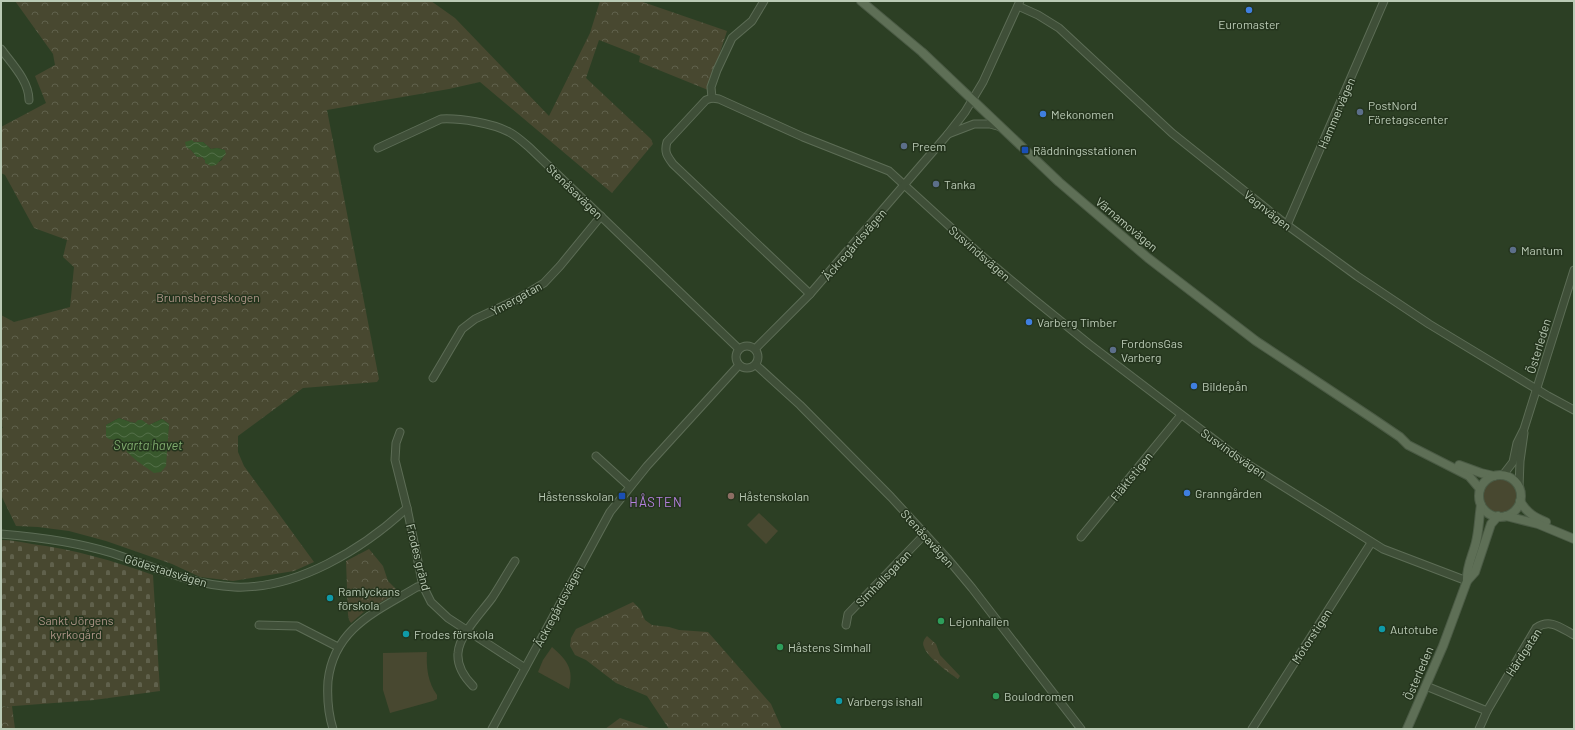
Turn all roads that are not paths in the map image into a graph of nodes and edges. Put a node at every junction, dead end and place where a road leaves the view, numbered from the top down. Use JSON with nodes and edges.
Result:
{"nodes":[{"id":1,"x":764,"y":1,"type":"edge"},
{"id":2,"x":861,"y":1,"type":"edge"},
{"id":3,"x":1384,"y":1,"type":"edge"},
{"id":4,"x":1019,"y":3,"type":"edge"},
{"id":5,"x":1,"y":49,"type":"edge"},
{"id":6,"x":712,"y":98,"type":"junction"},
{"id":7,"x":30,"y":100,"type":"dead end"},
{"id":8,"x":972,"y":100,"type":"junction"},
{"id":9,"x":1002,"y":128,"type":"junction"},
{"id":10,"x":948,"y":134,"type":"junction"},
{"id":11,"x":378,"y":148,"type":"dead end"},
{"id":12,"x":905,"y":184,"type":"junction"},
{"id":13,"x":601,"y":216,"type":"junction"},
{"id":14,"x":1287,"y":225,"type":"junction"},
{"id":15,"x":1574,"y":270,"type":"edge"},
{"id":16,"x":810,"y":294,"type":"junction"},
{"id":17,"x":740,"y":349,"type":"junction"},
{"id":18,"x":756,"y":349,"type":"junction"},
{"id":19,"x":739,"y":365,"type":"junction"},
{"id":20,"x":756,"y":365,"type":"junction"},
{"id":21,"x":433,"y":378,"type":"dead end"},
{"id":22,"x":1537,"y":389,"type":"junction"},
{"id":23,"x":1574,"y":410,"type":"edge"},
{"id":24,"x":1181,"y":415,"type":"junction"},
{"id":25,"x":1524,"y":429,"type":"junction"},
{"id":26,"x":400,"y":432,"type":"dead end"},
{"id":27,"x":1400,"y":437,"type":"junction"},
{"id":28,"x":596,"y":456,"type":"dead end"},
{"id":29,"x":1498,"y":475,"type":"junction"},
{"id":30,"x":630,"y":486,"type":"junction"},
{"id":31,"x":1519,"y":487,"type":"junction"},
{"id":32,"x":1480,"y":489,"type":"junction"},
{"id":33,"x":1520,"y":500,"type":"junction"},
{"id":34,"x":1481,"y":505,"type":"junction"},
{"id":35,"x":407,"y":508,"type":"junction"},
{"id":36,"x":1502,"y":516,"type":"junction"},
{"id":37,"x":1,"y":534,"type":"edge"},
{"id":38,"x":925,"y":534,"type":"junction"},
{"id":39,"x":1574,"y":535,"type":"edge"},
{"id":40,"x":1081,"y":537,"type":"dead end"},
{"id":41,"x":1574,"y":539,"type":"edge"},
{"id":42,"x":1371,"y":543,"type":"junction"},
{"id":43,"x":515,"y":561,"type":"dead end"},
{"id":44,"x":1467,"y":581,"type":"junction"},
{"id":45,"x":423,"y":586,"type":"junction"},
{"id":46,"x":259,"y":625,"type":"dead end"},
{"id":47,"x":846,"y":625,"type":"dead end"},
{"id":48,"x":467,"y":632,"type":"junction"},
{"id":49,"x":1574,"y":635,"type":"edge"},
{"id":50,"x":338,"y":647,"type":"junction"},
{"id":51,"x":525,"y":668,"type":"junction"},
{"id":52,"x":472,"y":686,"type":"dead end"},
{"id":53,"x":1426,"y":686,"type":"junction"},
{"id":54,"x":1487,"y":712,"type":"junction"},
{"id":55,"x":334,"y":729,"type":"edge"},
{"id":56,"x":492,"y":729,"type":"edge"},
{"id":57,"x":1081,"y":729,"type":"edge"},
{"id":58,"x":1252,"y":729,"type":"edge"},
{"id":59,"x":1407,"y":729,"type":"edge"},
{"id":60,"x":1479,"y":729,"type":"edge"}],
"edges":[{"from":1,"to":6,"type":"street"},
{"from":2,"to":8,"type":"main road","name":"Värnamovägen"},
{"from":3,"to":14,"type":"street","name":"Hammervägen"},
{"from":4,"to":8,"type":"street","name":"Äckregårdsvägen"},
{"from":4,"to":14,"type":"street","name":"Vagnvägen"},
{"from":5,"to":7,"type":"street"},
{"from":6,"to":12,"type":"street","name":"Susvindsvägen"},
{"from":6,"to":16,"type":"street"},
{"from":8,"to":9,"type":"main road","name":"Värnamovägen"},
{"from":8,"to":10,"type":"street","name":"Äckregårdsvägen"},
{"from":9,"to":10,"type":"street","name":"Äckregårdsvägen"},
{"from":9,"to":27,"type":"main road","name":"Värnamovägen"},
{"from":10,"to":12,"type":"street","name":"Äckregårdsvägen"},
{"from":11,"to":13,"type":"street","name":"Stenåsavägen"},
{"from":12,"to":16,"type":"street","name":"Äckregårdsvägen"},
{"from":12,"to":24,"type":"street","name":"Susvindsvägen"},
{"from":13,"to":17,"type":"street","name":"Stenåsavägen"},
{"from":13,"to":21,"type":"street","name":"Ymergatan"},
{"from":14,"to":22,"type":"street","name":"Vagnvägen"},
{"from":15,"to":22,"type":"street","name":"Österleden"},
{"from":16,"to":18,"type":"street","name":"Äckregårdsvägen"},
{"from":17,"to":18,"type":"street"},
{"from":17,"to":19,"type":"street"},
{"from":18,"to":20,"type":"street"},
{"from":19,"to":20,"type":"street"},
{"from":19,"to":30,"type":"street","name":"Äckregårdsvägen"},
{"from":20,"to":38,"type":"street","name":"Stenåsavägen"},
{"from":22,"to":23,"type":"street","name":"Vagnvägen"},
{"from":22,"to":25,"type":"street","name":"Österleden"},
{"from":24,"to":40,"type":"street","name":"Fläktstigen"},
{"from":24,"to":42,"type":"street","name":"Susvindsvägen"},
{"from":25,"to":29,"type":"street","name":"Österleden"},
{"from":25,"to":31,"type":"street","name":"Österleden"},
{"from":26,"to":35,"type":"street","name":"Frodes gränd"},
{"from":27,"to":29,"type":"main road","name":"Värnamovägen"},
{"from":27,"to":32,"type":"main road","name":"Värnamovägen"},
{"from":28,"to":30,"type":"street"},
{"from":29,"to":31,"type":"main road","name":"Värnamovägen"},
{"from":29,"to":32,"type":"main road"},
{"from":30,"to":51,"type":"street","name":"Äckregårdsvägen"},
{"from":31,"to":33,"type":"main road"},
{"from":32,"to":34,"type":"main road"},
{"from":33,"to":36,"type":"main road"},
{"from":33,"to":39,"type":"main road"},
{"from":34,"to":36,"type":"main road"},
{"from":34,"to":44,"type":"main road","name":"Österleden"},
{"from":35,"to":37,"type":"street","name":"Gödestadsvägen"},
{"from":35,"to":45,"type":"street","name":"Frodes gränd"},
{"from":36,"to":41,"type":"main road"},
{"from":36,"to":44,"type":"main road","name":"Österleden"},
{"from":38,"to":47,"type":"street","name":"Simhallsgatan"},
{"from":38,"to":57,"type":"street","name":"Stenåsavägen"},
{"from":42,"to":44,"type":"street","name":"Susvindsvägen"},
{"from":42,"to":58,"type":"street","name":"Motorstigen"},
{"from":43,"to":48,"type":"street"},
{"from":44,"to":53,"type":"main road","name":"Österleden"},
{"from":45,"to":48,"type":"street","name":"Frodes gränd"},
{"from":45,"to":50,"type":"street"},
{"from":46,"to":50,"type":"street"},
{"from":48,"to":51,"type":"street","name":"Frodes gränd"},
{"from":48,"to":52,"type":"street"},
{"from":49,"to":54,"type":"street","name":"Härdgatan"},
{"from":50,"to":55,"type":"street"},
{"from":51,"to":56,"type":"street","name":"Äckregårdsvägen"},
{"from":53,"to":54,"type":"street"},
{"from":53,"to":59,"type":"main road","name":"Österleden"},
{"from":54,"to":60,"type":"street","name":"Härdgatan"}]}
